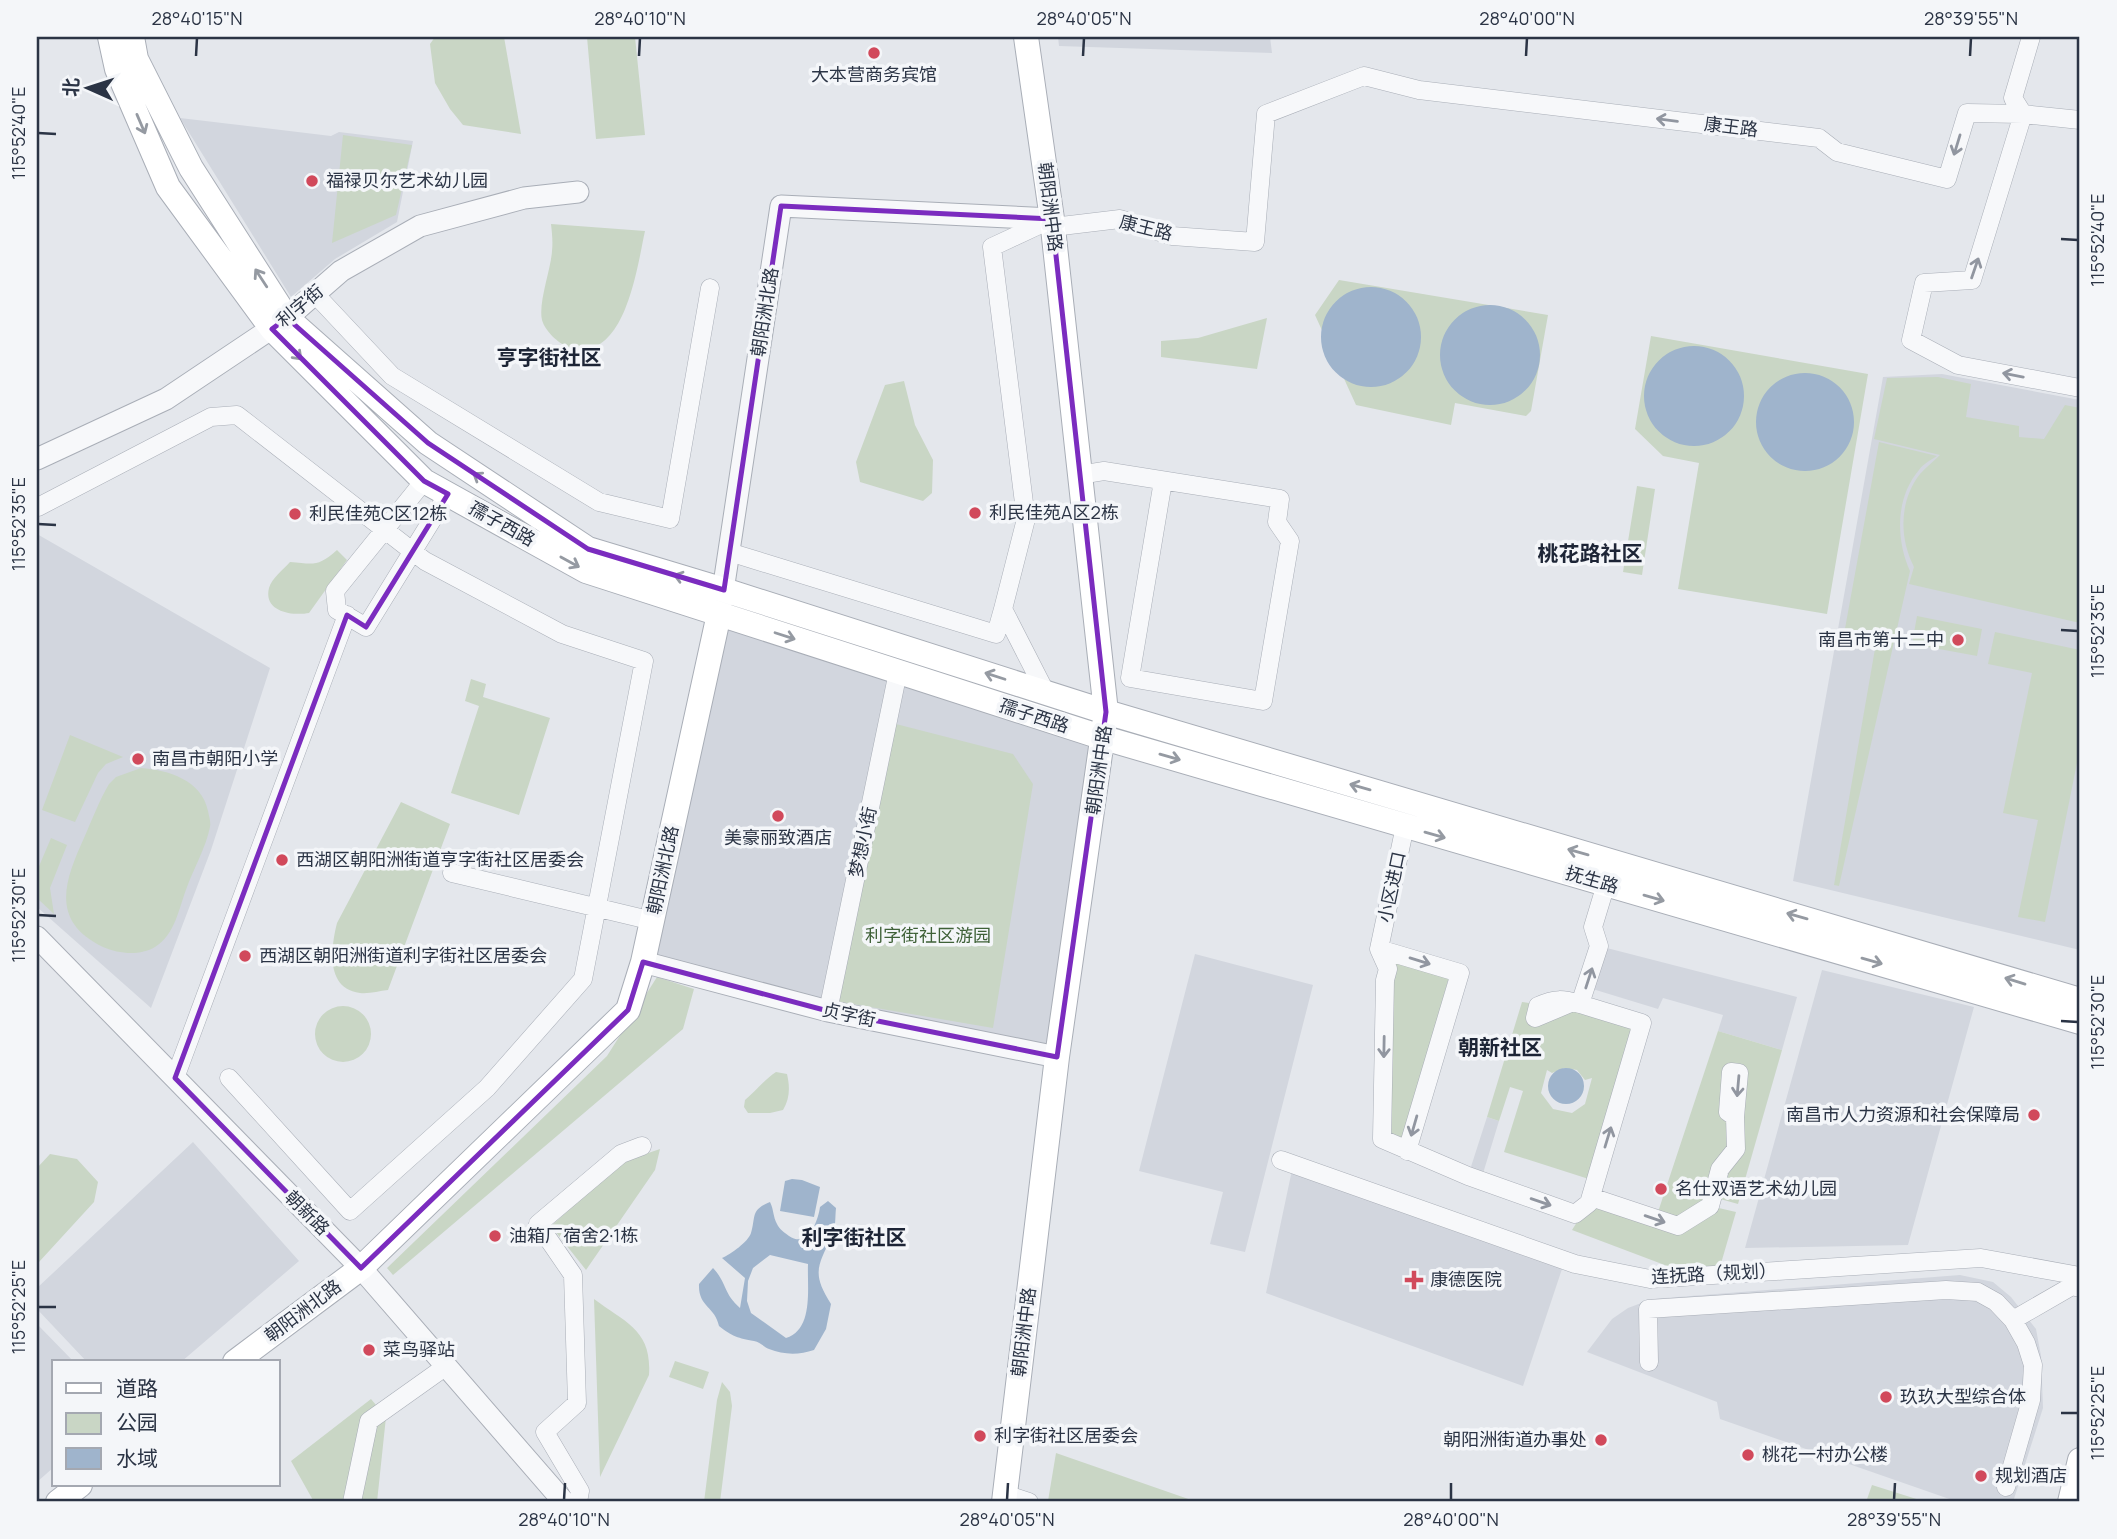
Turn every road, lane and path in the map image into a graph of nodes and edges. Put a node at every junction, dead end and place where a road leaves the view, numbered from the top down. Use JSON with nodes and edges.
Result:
{"nodes":[{"id":1,"x":110,"y":37,"type":"edge"},
{"id":2,"x":132,"y":37,"type":"edge"},
{"id":3,"x":1026,"y":37,"type":"edge"},
{"id":4,"x":2031,"y":37,"type":"edge"},
{"id":5,"x":2023,"y":114,"type":"junction"},
{"id":6,"x":2080,"y":120,"type":"edge"},
{"id":7,"x":578,"y":192,"type":"dead end"},
{"id":8,"x":781,"y":206,"type":"joint"},
{"id":9,"x":1053,"y":223,"type":"junction"},
{"id":10,"x":710,"y":288,"type":"dead end"},
{"id":11,"x":315,"y":293,"type":"junction"},
{"id":12,"x":279,"y":324,"type":"junction"},
{"id":13,"x":2080,"y":388,"type":"edge"},
{"id":14,"x":37,"y":459,"type":"edge"},
{"id":15,"x":1079,"y":475,"type":"junction"},
{"id":16,"x":424,"y":481,"type":"junction"},
{"id":17,"x":1163,"y":481,"type":"junction"},
{"id":18,"x":448,"y":494,"type":"junction"},
{"id":19,"x":38,"y":507,"type":"edge"},
{"id":20,"x":385,"y":530,"type":"junction"},
{"id":21,"x":412,"y":551,"type":"junction"},
{"id":22,"x":729,"y":552,"type":"junction"},
{"id":23,"x":721,"y":602,"type":"junction"},
{"id":24,"x":1003,"y":609,"type":"junction"},
{"id":25,"x":347,"y":615,"type":"junction"},
{"id":26,"x":898,"y":672,"type":"junction"},
{"id":27,"x":1046,"y":693,"type":"junction"},
{"id":28,"x":1106,"y":712,"type":"junction"},
{"id":29,"x":1104,"y":738,"type":"junction"},
{"id":30,"x":1405,"y":826,"type":"junction"},
{"id":31,"x":452,"y":873,"type":"dead end"},
{"id":32,"x":1606,"y":884,"type":"junction"},
{"id":33,"x":597,"y":908,"type":"junction"},
{"id":34,"x":653,"y":921,"type":"junction"},
{"id":35,"x":37,"y":937,"type":"edge"},
{"id":36,"x":1379,"y":949,"type":"junction"},
{"id":37,"x":643,"y":962,"type":"junction"},
{"id":38,"x":2080,"y":1000,"type":"edge"},
{"id":39,"x":828,"y":1012,"type":"junction"},
{"id":40,"x":2080,"y":1022,"type":"edge"},
{"id":41,"x":1057,"y":1057,"type":"junction"},
{"id":42,"x":175,"y":1078,"type":"junction"},
{"id":43,"x":229,"y":1078,"type":"dead end"},
{"id":44,"x":1735,"y":1117,"type":"dead end"},
{"id":45,"x":642,"y":1146,"type":"dead end"},
{"id":46,"x":1407,"y":1151,"type":"junction"},
{"id":47,"x":1281,"y":1160,"type":"dead end"},
{"id":48,"x":1591,"y":1197,"type":"junction"},
{"id":49,"x":361,"y":1268,"type":"junction"},
{"id":50,"x":2080,"y":1276,"type":"edge"},
{"id":51,"x":2080,"y":1288,"type":"edge"},
{"id":52,"x":2012,"y":1320,"type":"junction"},
{"id":53,"x":237,"y":1360,"type":"edge"},
{"id":54,"x":1649,"y":1362,"type":"dead end"},
{"id":55,"x":445,"y":1367,"type":"junction"},
{"id":56,"x":2080,"y":1460,"type":"edge"},
{"id":57,"x":79,"y":1486,"type":"edge"},
{"id":58,"x":2006,"y":1487,"type":"dead end"},
{"id":59,"x":1005,"y":1498,"type":"edge"},
{"id":60,"x":58,"y":1502,"type":"edge"},
{"id":61,"x":352,"y":1502,"type":"edge"},
{"id":62,"x":564,"y":1502,"type":"edge"},
{"id":63,"x":578,"y":1502,"type":"edge"},
{"id":64,"x":1029,"y":1502,"type":"edge"},
{"id":65,"x":2070,"y":1502,"type":"edge"}],
"edges":[{"from":1,"to":12,"type":"main road","name":"孺子西路","one_way":true},
{"from":12,"to":2,"type":"main road","name":"孺子西路","one_way":true},
{"from":3,"to":9,"type":"main road","name":"朝阳洲中路"},
{"from":4,"to":5,"type":"street"},
{"from":5,"to":6,"type":"street"},
{"from":5,"to":9,"type":"street","name":"康王路","one_way":true},
{"from":13,"to":5,"type":"street","one_way":true},
{"from":7,"to":11,"type":"street","name":"利字街"},
{"from":8,"to":9,"type":"street","name":"康王路"},
{"from":8,"to":22,"type":"street","name":"朝阳洲北路"},
{"from":9,"to":15,"type":"main road","name":"朝阳洲中路"},
{"from":9,"to":24,"type":"street"},
{"from":10,"to":11,"type":"street"},
{"from":11,"to":12,"type":"street","name":"利字街"},
{"from":12,"to":14,"type":"street","name":"利字街"},
{"from":12,"to":16,"type":"main road","name":"孺子西路","one_way":true},
{"from":23,"to":12,"type":"main road","name":"孺子西路","one_way":true},
{"from":15,"to":17,"type":"street"},
{"from":15,"to":28,"type":"main road","name":"朝阳洲中路"},
{"from":16,"to":18,"type":"main road","name":"孺子西路"},
{"from":16,"to":20,"type":"street"},
{"from":17,"to":17,"type":"street"},
{"from":18,"to":21,"type":"street"},
{"from":18,"to":23,"type":"main road","name":"孺子西路","one_way":true},
{"from":19,"to":20,"type":"street"},
{"from":20,"to":21,"type":"street"},
{"from":20,"to":25,"type":"street"},
{"from":21,"to":25,"type":"street"},
{"from":21,"to":33,"type":"street"},
{"from":22,"to":23,"type":"street","name":"朝阳洲北路"},
{"from":22,"to":24,"type":"street"},
{"from":23,"to":26,"type":"main road","name":"孺子西路","one_way":true},
{"from":27,"to":23,"type":"main road","name":"孺子西路","one_way":true},
{"from":23,"to":34,"type":"main road","name":"朝阳洲北路"},
{"from":24,"to":27,"type":"street"},
{"from":25,"to":42,"type":"street"},
{"from":26,"to":29,"type":"main road","name":"孺子西路"},
{"from":26,"to":39,"type":"street","name":"梦想小街"},
{"from":27,"to":28,"type":"main road","name":"孺子西路"},
{"from":28,"to":29,"type":"main road","name":"朝阳洲中路"},
{"from":38,"to":28,"type":"main road","name":"抚生路","one_way":true},
{"from":29,"to":30,"type":"main road","name":"抚生路","one_way":true},
{"from":29,"to":41,"type":"main road","name":"朝阳洲中路"},
{"from":30,"to":32,"type":"main road","name":"抚生路","one_way":true},
{"from":30,"to":36,"type":"street","name":"小区进口"},
{"from":31,"to":33,"type":"street"},
{"from":32,"to":40,"type":"main road","name":"抚生路","one_way":true},
{"from":48,"to":32,"type":"street","one_way":true},
{"from":33,"to":34,"type":"street"},
{"from":33,"to":43,"type":"street"},
{"from":34,"to":37,"type":"main road","name":"朝阳洲北路"},
{"from":35,"to":42,"type":"street","name":"朝新路"},
{"from":36,"to":46,"type":"street","one_way":true},
{"from":36,"to":46,"type":"street","one_way":true},
{"from":37,"to":39,"type":"street","name":"贞字街"},
{"from":37,"to":49,"type":"main road","name":"朝阳洲北路"},
{"from":39,"to":41,"type":"street","name":"贞字街"},
{"from":41,"to":59,"type":"main road","name":"朝阳洲中路"},
{"from":42,"to":49,"type":"street","name":"朝新路"},
{"from":48,"to":44,"type":"street","one_way":true},
{"from":45,"to":63,"type":"street"},
{"from":46,"to":48,"type":"street","one_way":true},
{"from":47,"to":50,"type":"street","name":"连抚路（规划）"},
{"from":49,"to":53,"type":"main road","name":"朝阳洲北路"},
{"from":49,"to":55,"type":"street","name":"朝新路"},
{"from":51,"to":52,"type":"street"},
{"from":52,"to":54,"type":"street"},
{"from":52,"to":58,"type":"street"},
{"from":55,"to":61,"type":"street"},
{"from":55,"to":62,"type":"street","name":"朝新路"},
{"from":56,"to":65,"type":"main road"},
{"from":57,"to":60,"type":"main road"},
{"from":59,"to":64,"type":"street"}]}
